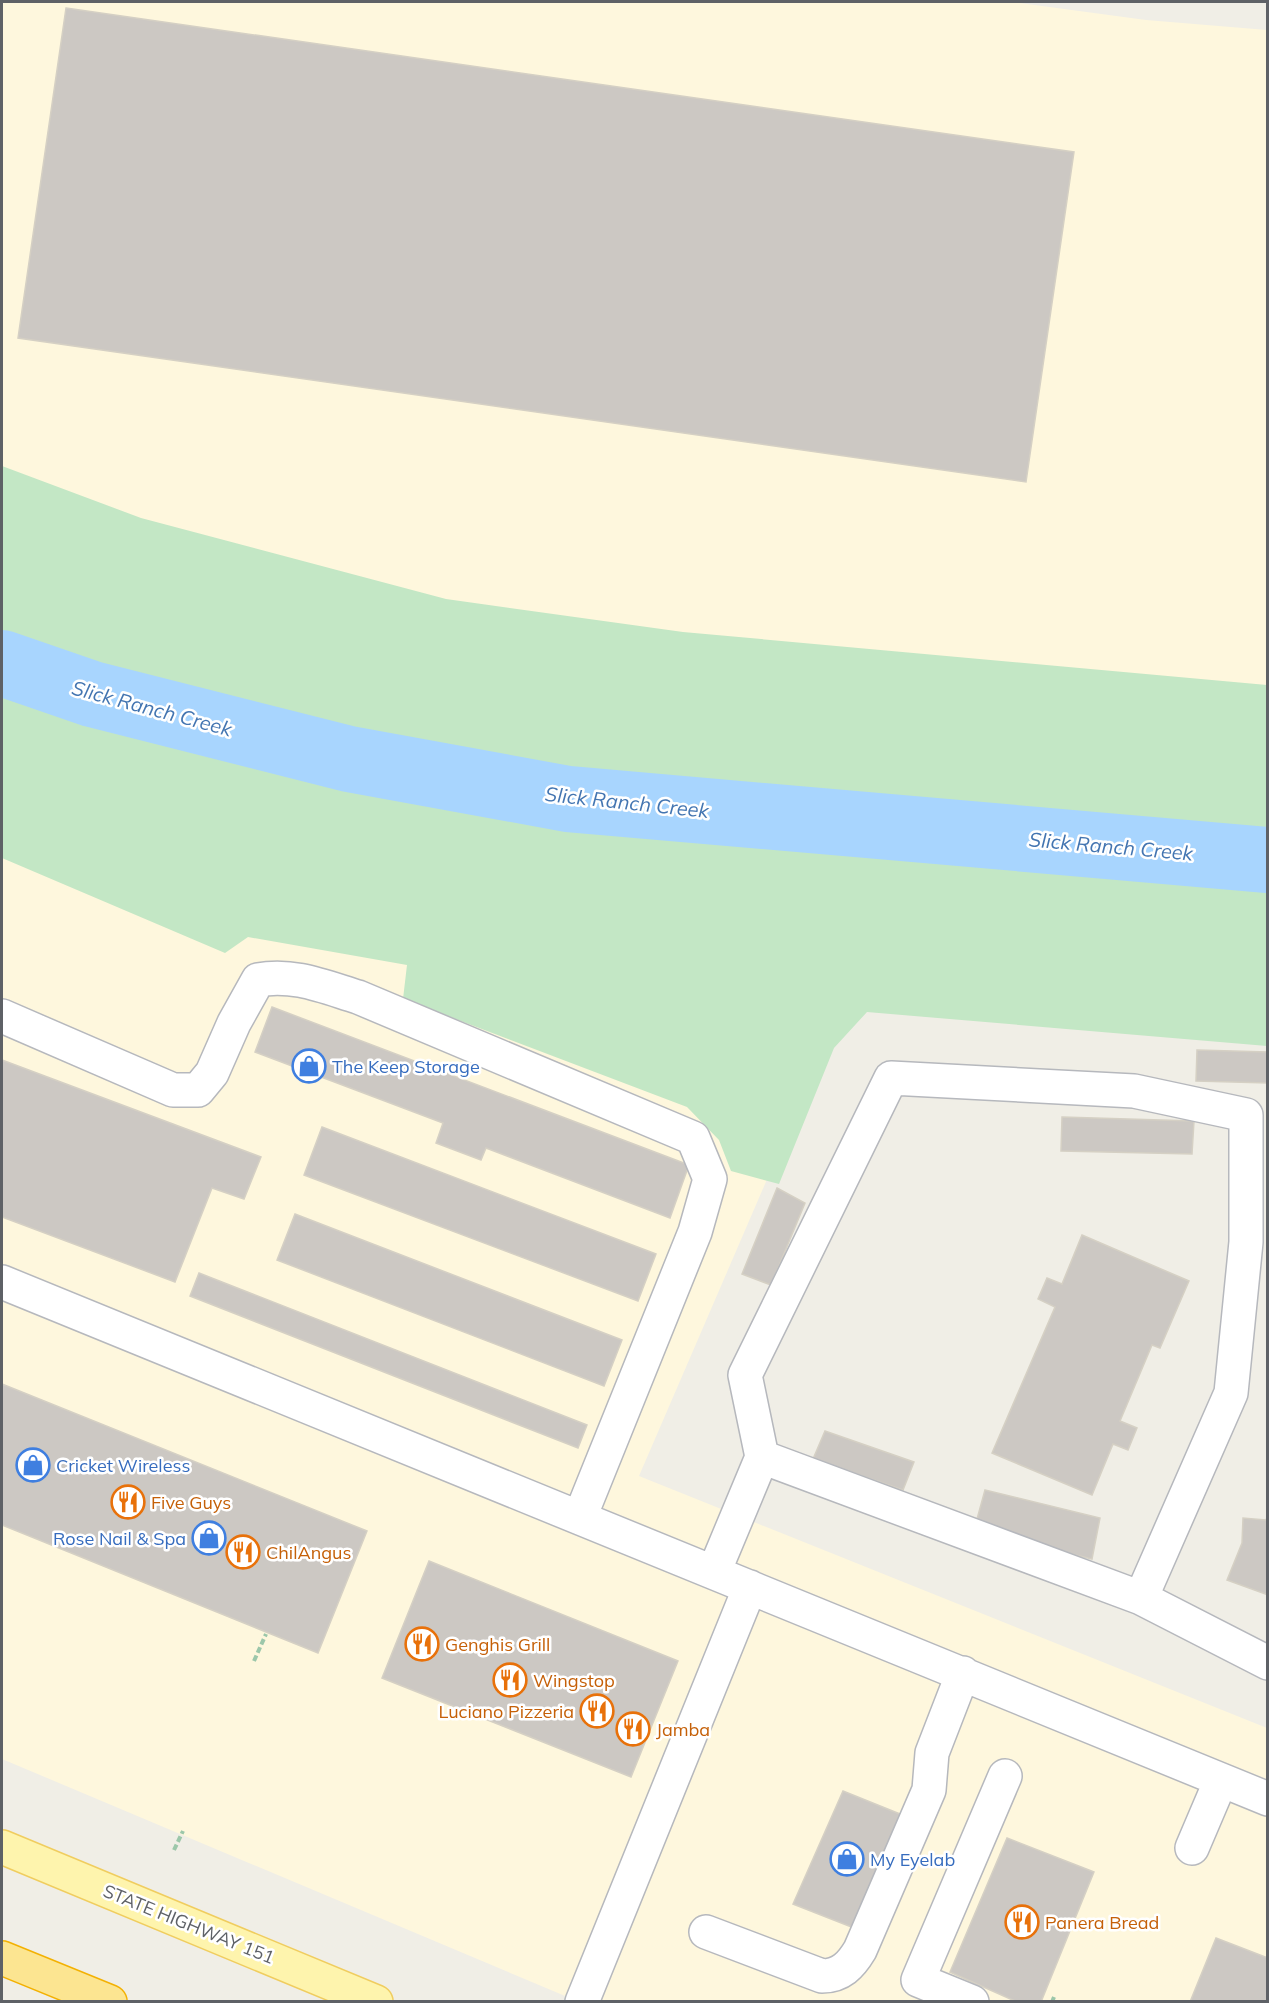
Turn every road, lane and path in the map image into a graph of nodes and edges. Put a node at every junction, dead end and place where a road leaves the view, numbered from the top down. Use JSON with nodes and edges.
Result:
{"nodes":[{"id":1,"x":2,"y":1016,"type":"edge"},
{"id":2,"x":2,"y":1282,"type":"edge"},
{"id":3,"x":762,"y":1457,"type":"junction"},
{"id":4,"x":580,"y":1517,"type":"junction"},
{"id":5,"x":714,"y":1572,"type":"junction"},
{"id":6,"x":750,"y":1587,"type":"junction"},
{"id":7,"x":1141,"y":1598,"type":"junction"},
{"id":8,"x":266,"y":1634,"type":"dead end"},
{"id":9,"x":254,"y":1661,"type":"dead end"},
{"id":10,"x":1268,"y":1663,"type":"edge"},
{"id":11,"x":963,"y":1673,"type":"junction"},
{"id":12,"x":1005,"y":1776,"type":"dead end"},
{"id":13,"x":1221,"y":1780,"type":"junction"},
{"id":14,"x":1268,"y":1799,"type":"edge"},
{"id":15,"x":183,"y":1831,"type":"dead end"},
{"id":16,"x":2,"y":1847,"type":"edge"},
{"id":17,"x":1192,"y":1848,"type":"dead end"},
{"id":18,"x":174,"y":1850,"type":"dead end"},
{"id":19,"x":705,"y":1932,"type":"dead end"},
{"id":20,"x":2,"y":1958,"type":"edge"},
{"id":21,"x":913,"y":1990,"type":"edge"},
{"id":22,"x":110,"y":2001,"type":"edge"},
{"id":23,"x":376,"y":2001,"type":"edge"},
{"id":24,"x":582,"y":2001,"type":"edge"},
{"id":25,"x":972,"y":2001,"type":"edge"}],
"edges":[{"from":1,"to":4,"type":"lane"},
{"from":2,"to":4,"type":"lane"},
{"from":3,"to":5,"type":"lane"},
{"from":3,"to":7,"type":"lane"},
{"from":3,"to":7,"type":"lane"},
{"from":4,"to":5,"type":"lane"},
{"from":5,"to":6,"type":"lane"},
{"from":6,"to":11,"type":"lane"},
{"from":6,"to":24,"type":"lane"},
{"from":7,"to":10,"type":"lane"},
{"from":8,"to":9,"type":"path"},
{"from":11,"to":13,"type":"lane"},
{"from":11,"to":19,"type":"lane"},
{"from":12,"to":21,"type":"lane"},
{"from":13,"to":14,"type":"lane"},
{"from":13,"to":17,"type":"lane"},
{"from":15,"to":18,"type":"path"},
{"from":16,"to":23,"type":"main road","name":"STATE HIGHWAY 151"},
{"from":20,"to":22,"type":"highway"},
{"from":21,"to":25,"type":"lane"}]}
